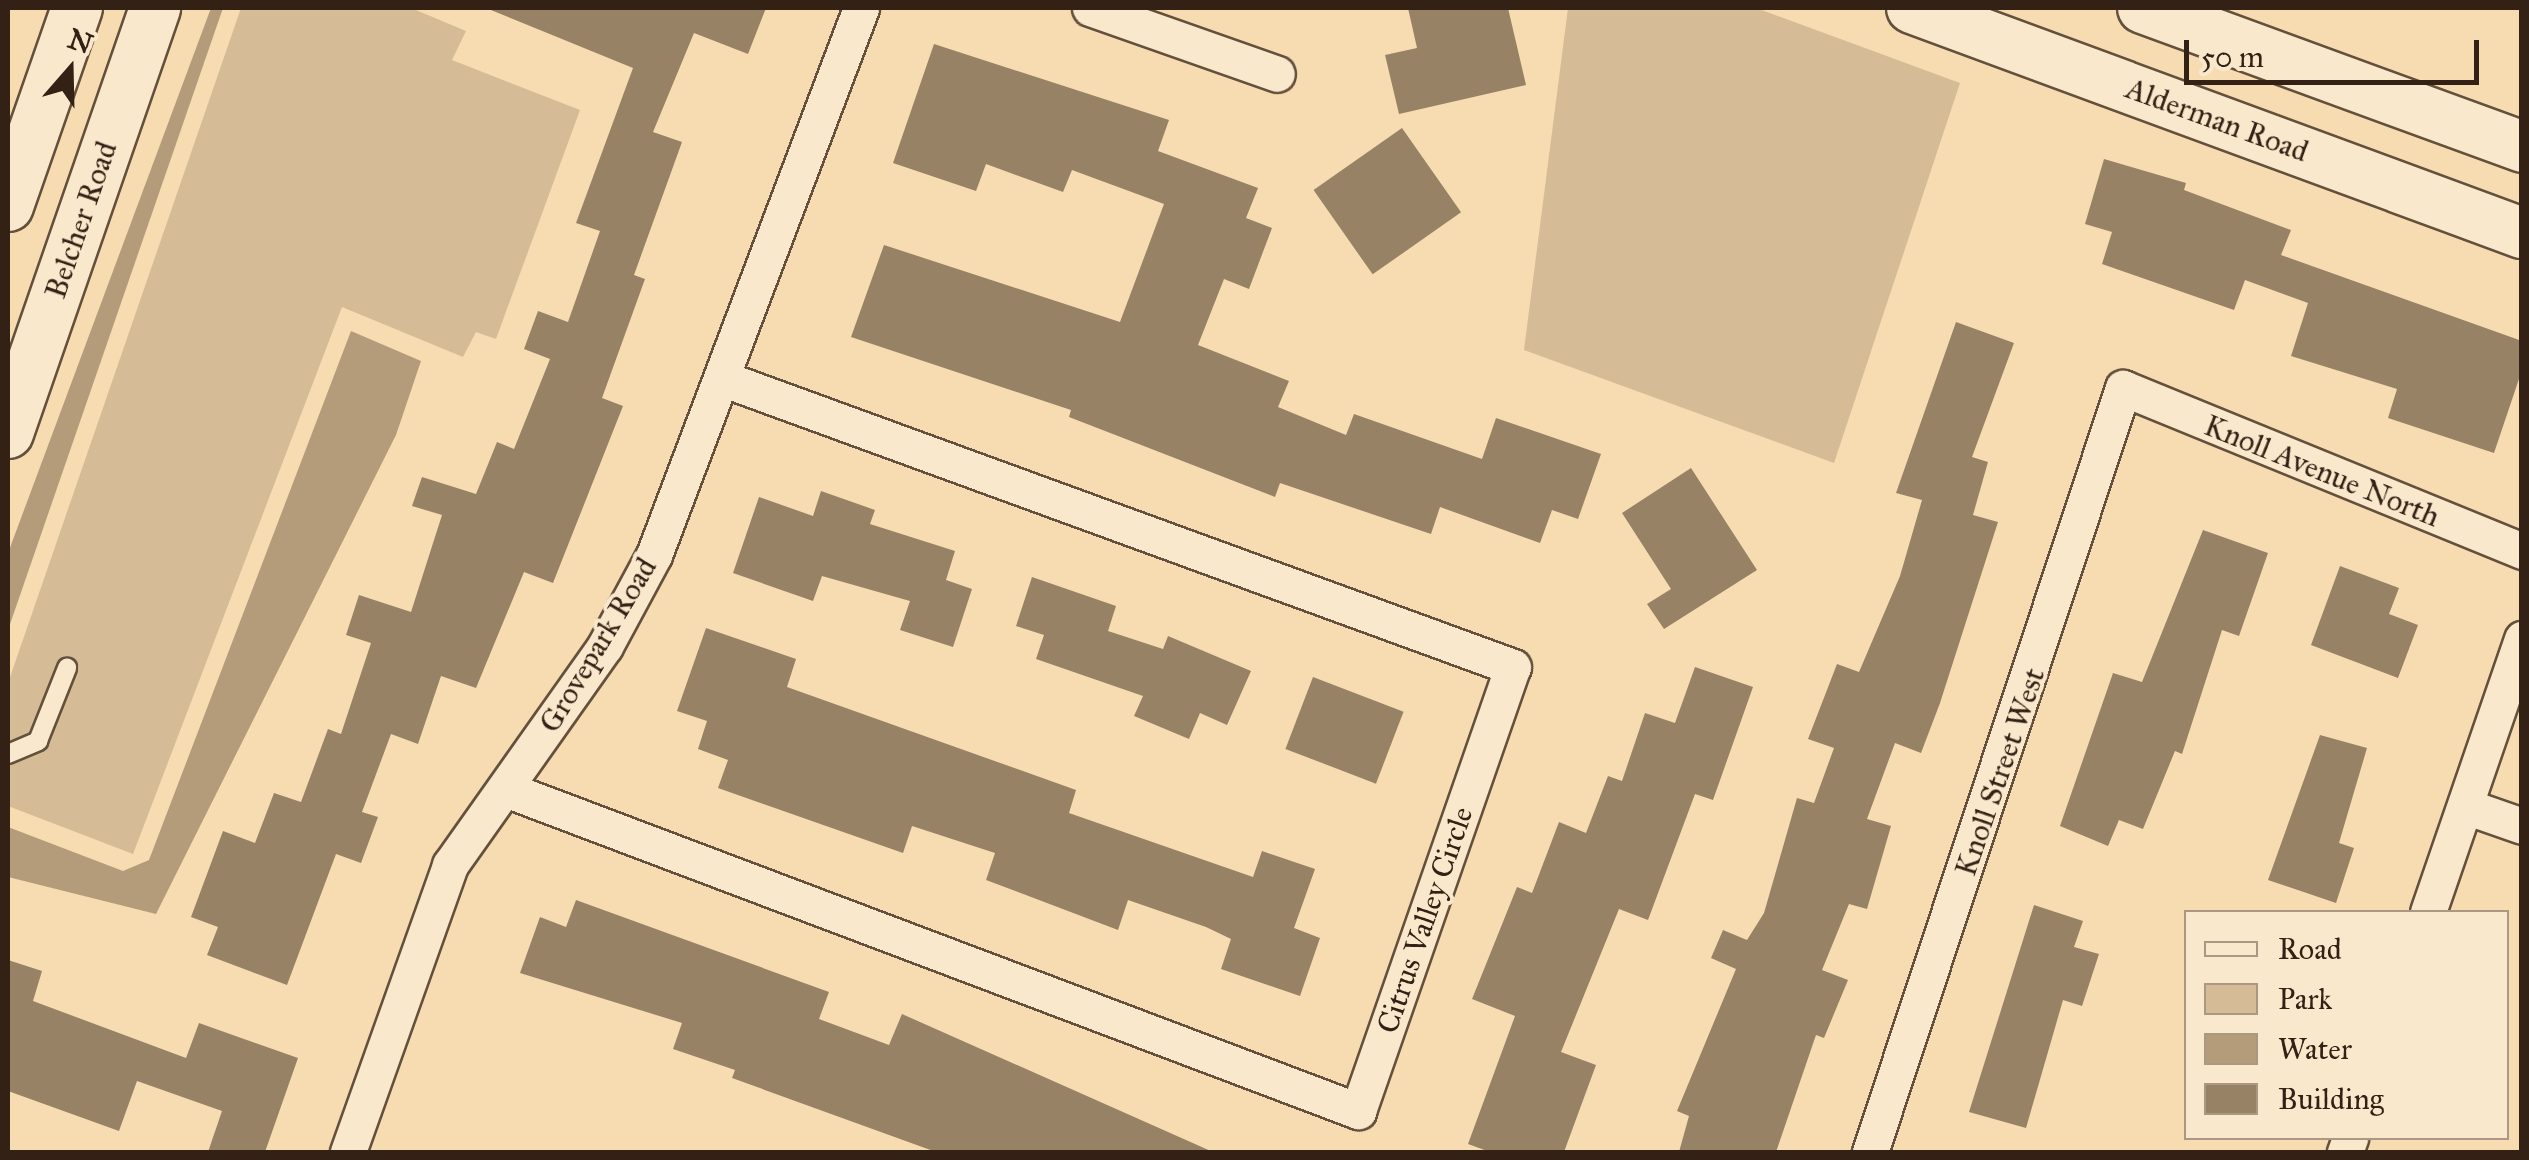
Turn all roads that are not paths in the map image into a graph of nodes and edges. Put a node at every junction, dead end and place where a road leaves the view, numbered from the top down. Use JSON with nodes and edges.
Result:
{"nodes":[{"id":1,"x":78,"y":8,"type":"edge"},
{"id":2,"x":155,"y":8,"type":"edge"},
{"id":3,"x":860,"y":8,"type":"edge"},
{"id":4,"x":1090,"y":8,"type":"edge"},
{"id":5,"x":1912,"y":8,"type":"edge"},
{"id":6,"x":2143,"y":8,"type":"edge"},
{"id":7,"x":1277,"y":74,"type":"dead end"},
{"id":8,"x":2522,"y":147,"type":"edge"},
{"id":9,"x":8,"y":206,"type":"edge"},
{"id":10,"x":2522,"y":234,"type":"edge"},
{"id":11,"x":721,"y":378,"type":"junction"},
{"id":12,"x":2123,"y":388,"type":"joint"},
{"id":13,"x":8,"y":433,"type":"edge"},
{"id":14,"x":2522,"y":550,"type":"edge"},
{"id":15,"x":2522,"y":639,"type":"edge"},
{"id":16,"x":68,"y":668,"type":"dead end"},
{"id":17,"x":8,"y":754,"type":"edge"},
{"id":18,"x":508,"y":790,"type":"junction"},
{"id":19,"x":2465,"y":806,"type":"junction"},
{"id":20,"x":2522,"y":826,"type":"edge"},
{"id":21,"x":2429,"y":910,"type":"edge"},
{"id":22,"x":348,"y":1152,"type":"edge"},
{"id":23,"x":1870,"y":1152,"type":"edge"}],
"edges":[{"from":1,"to":9,"type":"main road"},
{"from":2,"to":13,"type":"main road","name":"Belcher Road"},
{"from":3,"to":11,"type":"street","name":"Grovepark Road"},
{"from":4,"to":7,"type":"street"},
{"from":5,"to":10,"type":"main road","name":"Alderman Road"},
{"from":6,"to":8,"type":"main road"},
{"from":11,"to":18,"type":"street","name":"Grovepark Road"},
{"from":11,"to":18,"type":"street","name":"Citrus Valley Circle"},
{"from":12,"to":14,"type":"street","name":"Knoll Avenue North"},
{"from":12,"to":23,"type":"street","name":"Knoll Street West"},
{"from":15,"to":19,"type":"street"},
{"from":16,"to":17,"type":"lane"},
{"from":18,"to":22,"type":"street","name":"Grovepark Road"},
{"from":19,"to":20,"type":"street"},
{"from":19,"to":21,"type":"street"}]}
